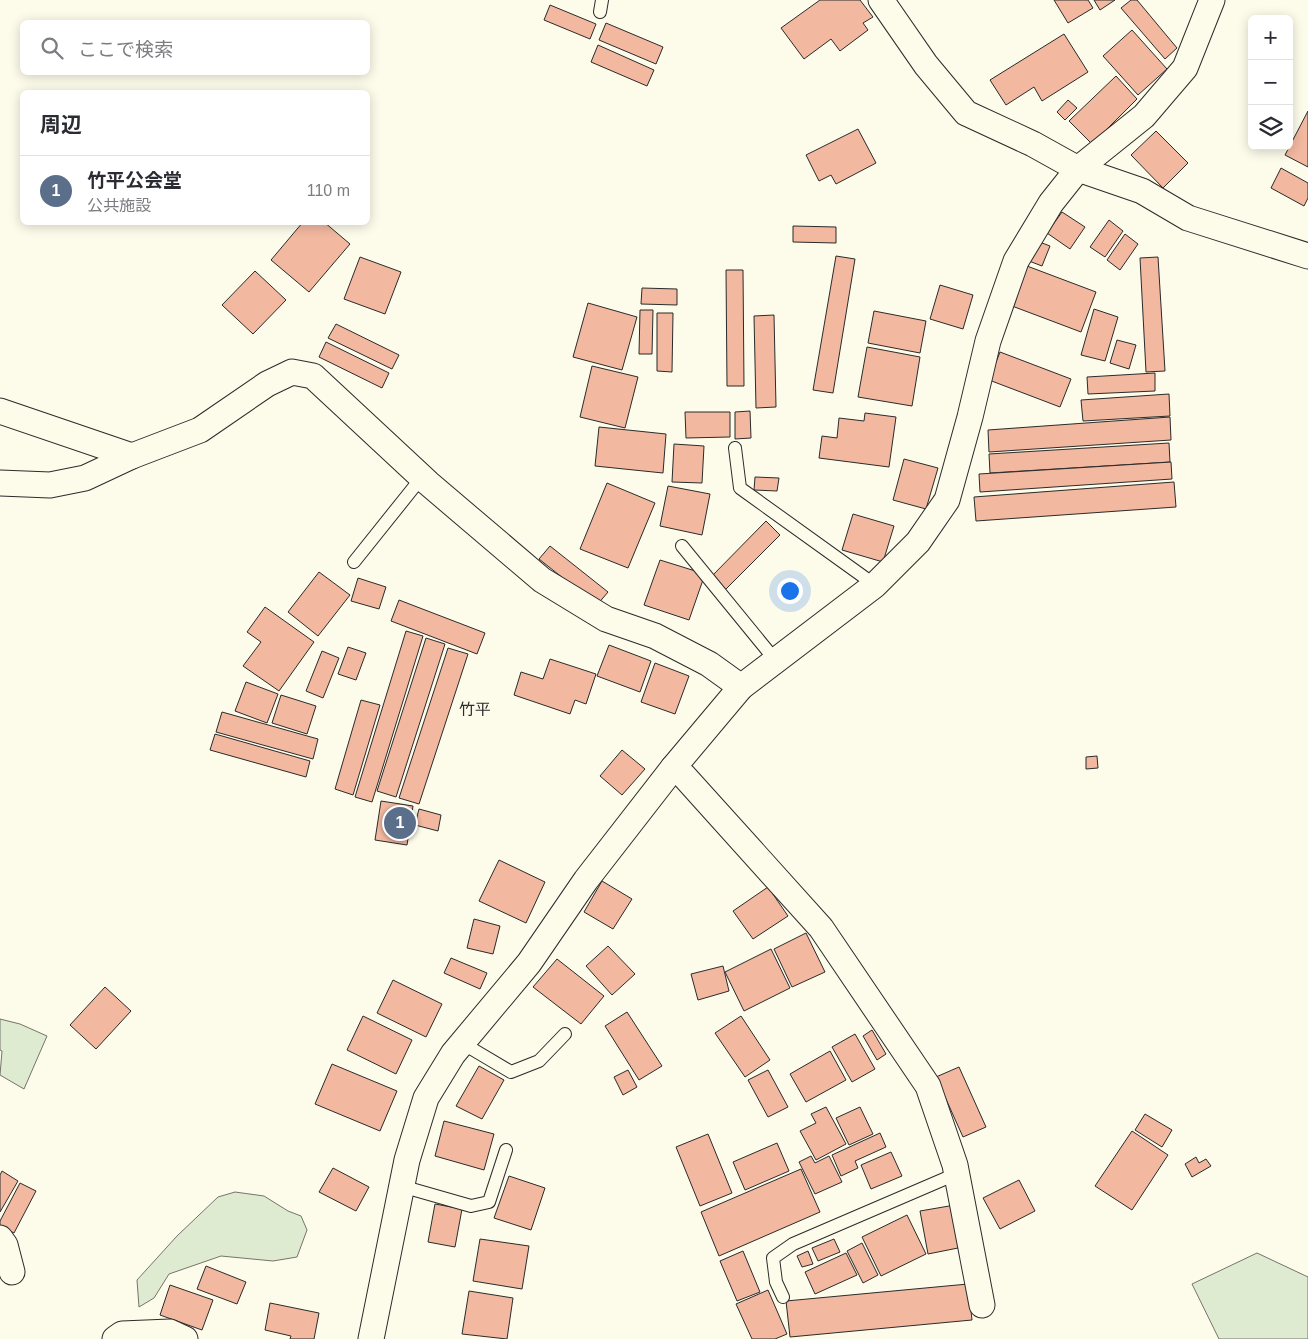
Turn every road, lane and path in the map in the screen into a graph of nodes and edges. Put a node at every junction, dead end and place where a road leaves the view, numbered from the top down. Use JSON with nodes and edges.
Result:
{"nodes":[{"id":1,"x":881,"y":0,"type":"edge"},
{"id":2,"x":1212,"y":0,"type":"edge"},
{"id":3,"x":1078,"y":169,"type":"junction"},
{"id":4,"x":1308,"y":256,"type":"edge"},
{"id":5,"x":0,"y":411,"type":"edge"},
{"id":6,"x":735,"y":448,"type":"dead end"},
{"id":7,"x":132,"y":456,"type":"junction"},
{"id":8,"x":422,"y":477,"type":"junction"},
{"id":9,"x":0,"y":483,"type":"edge"},
{"id":10,"x":682,"y":546,"type":"dead end"},
{"id":11,"x":354,"y":562,"type":"dead end"},
{"id":12,"x":875,"y":585,"type":"junction"},
{"id":13,"x":776,"y":661,"type":"junction"},
{"id":14,"x":741,"y":687,"type":"junction"},
{"id":15,"x":673,"y":768,"type":"junction"},
{"id":16,"x":565,"y":1034,"type":"dead end"},
{"id":17,"x":462,"y":1043,"type":"junction"},
{"id":18,"x":506,"y":1150,"type":"dead end"},
{"id":19,"x":956,"y":1174,"type":"junction"},
{"id":20,"x":401,"y":1186,"type":"junction"},
{"id":21,"x":0,"y":1238,"type":"edge"},
{"id":22,"x":11,"y":1274,"type":"edge"},
{"id":23,"x":783,"y":1297,"type":"dead end"},
{"id":24,"x":982,"y":1305,"type":"dead end"},
{"id":25,"x":114,"y":1339,"type":"edge"},
{"id":26,"x":185,"y":1339,"type":"edge"},
{"id":27,"x":371,"y":1339,"type":"edge"}],
"edges":[{"from":1,"to":3,"type":"street"},
{"from":2,"to":3,"type":"street"},
{"from":3,"to":4,"type":"street"},
{"from":3,"to":12,"type":"street"},
{"from":5,"to":7,"type":"street"},
{"from":6,"to":12,"type":"lane"},
{"from":7,"to":8,"type":"street"},
{"from":7,"to":9,"type":"street"},
{"from":8,"to":11,"type":"lane"},
{"from":8,"to":14,"type":"street"},
{"from":10,"to":13,"type":"lane"},
{"from":12,"to":13,"type":"street"},
{"from":13,"to":14,"type":"street"},
{"from":14,"to":15,"type":"street"},
{"from":15,"to":17,"type":"street"},
{"from":15,"to":19,"type":"street"},
{"from":16,"to":17,"type":"lane"},
{"from":17,"to":20,"type":"street"},
{"from":18,"to":20,"type":"lane"},
{"from":19,"to":23,"type":"lane"},
{"from":19,"to":24,"type":"street"},
{"from":20,"to":27,"type":"street"},
{"from":21,"to":22,"type":"street"},
{"from":25,"to":26,"type":"street"}]}
